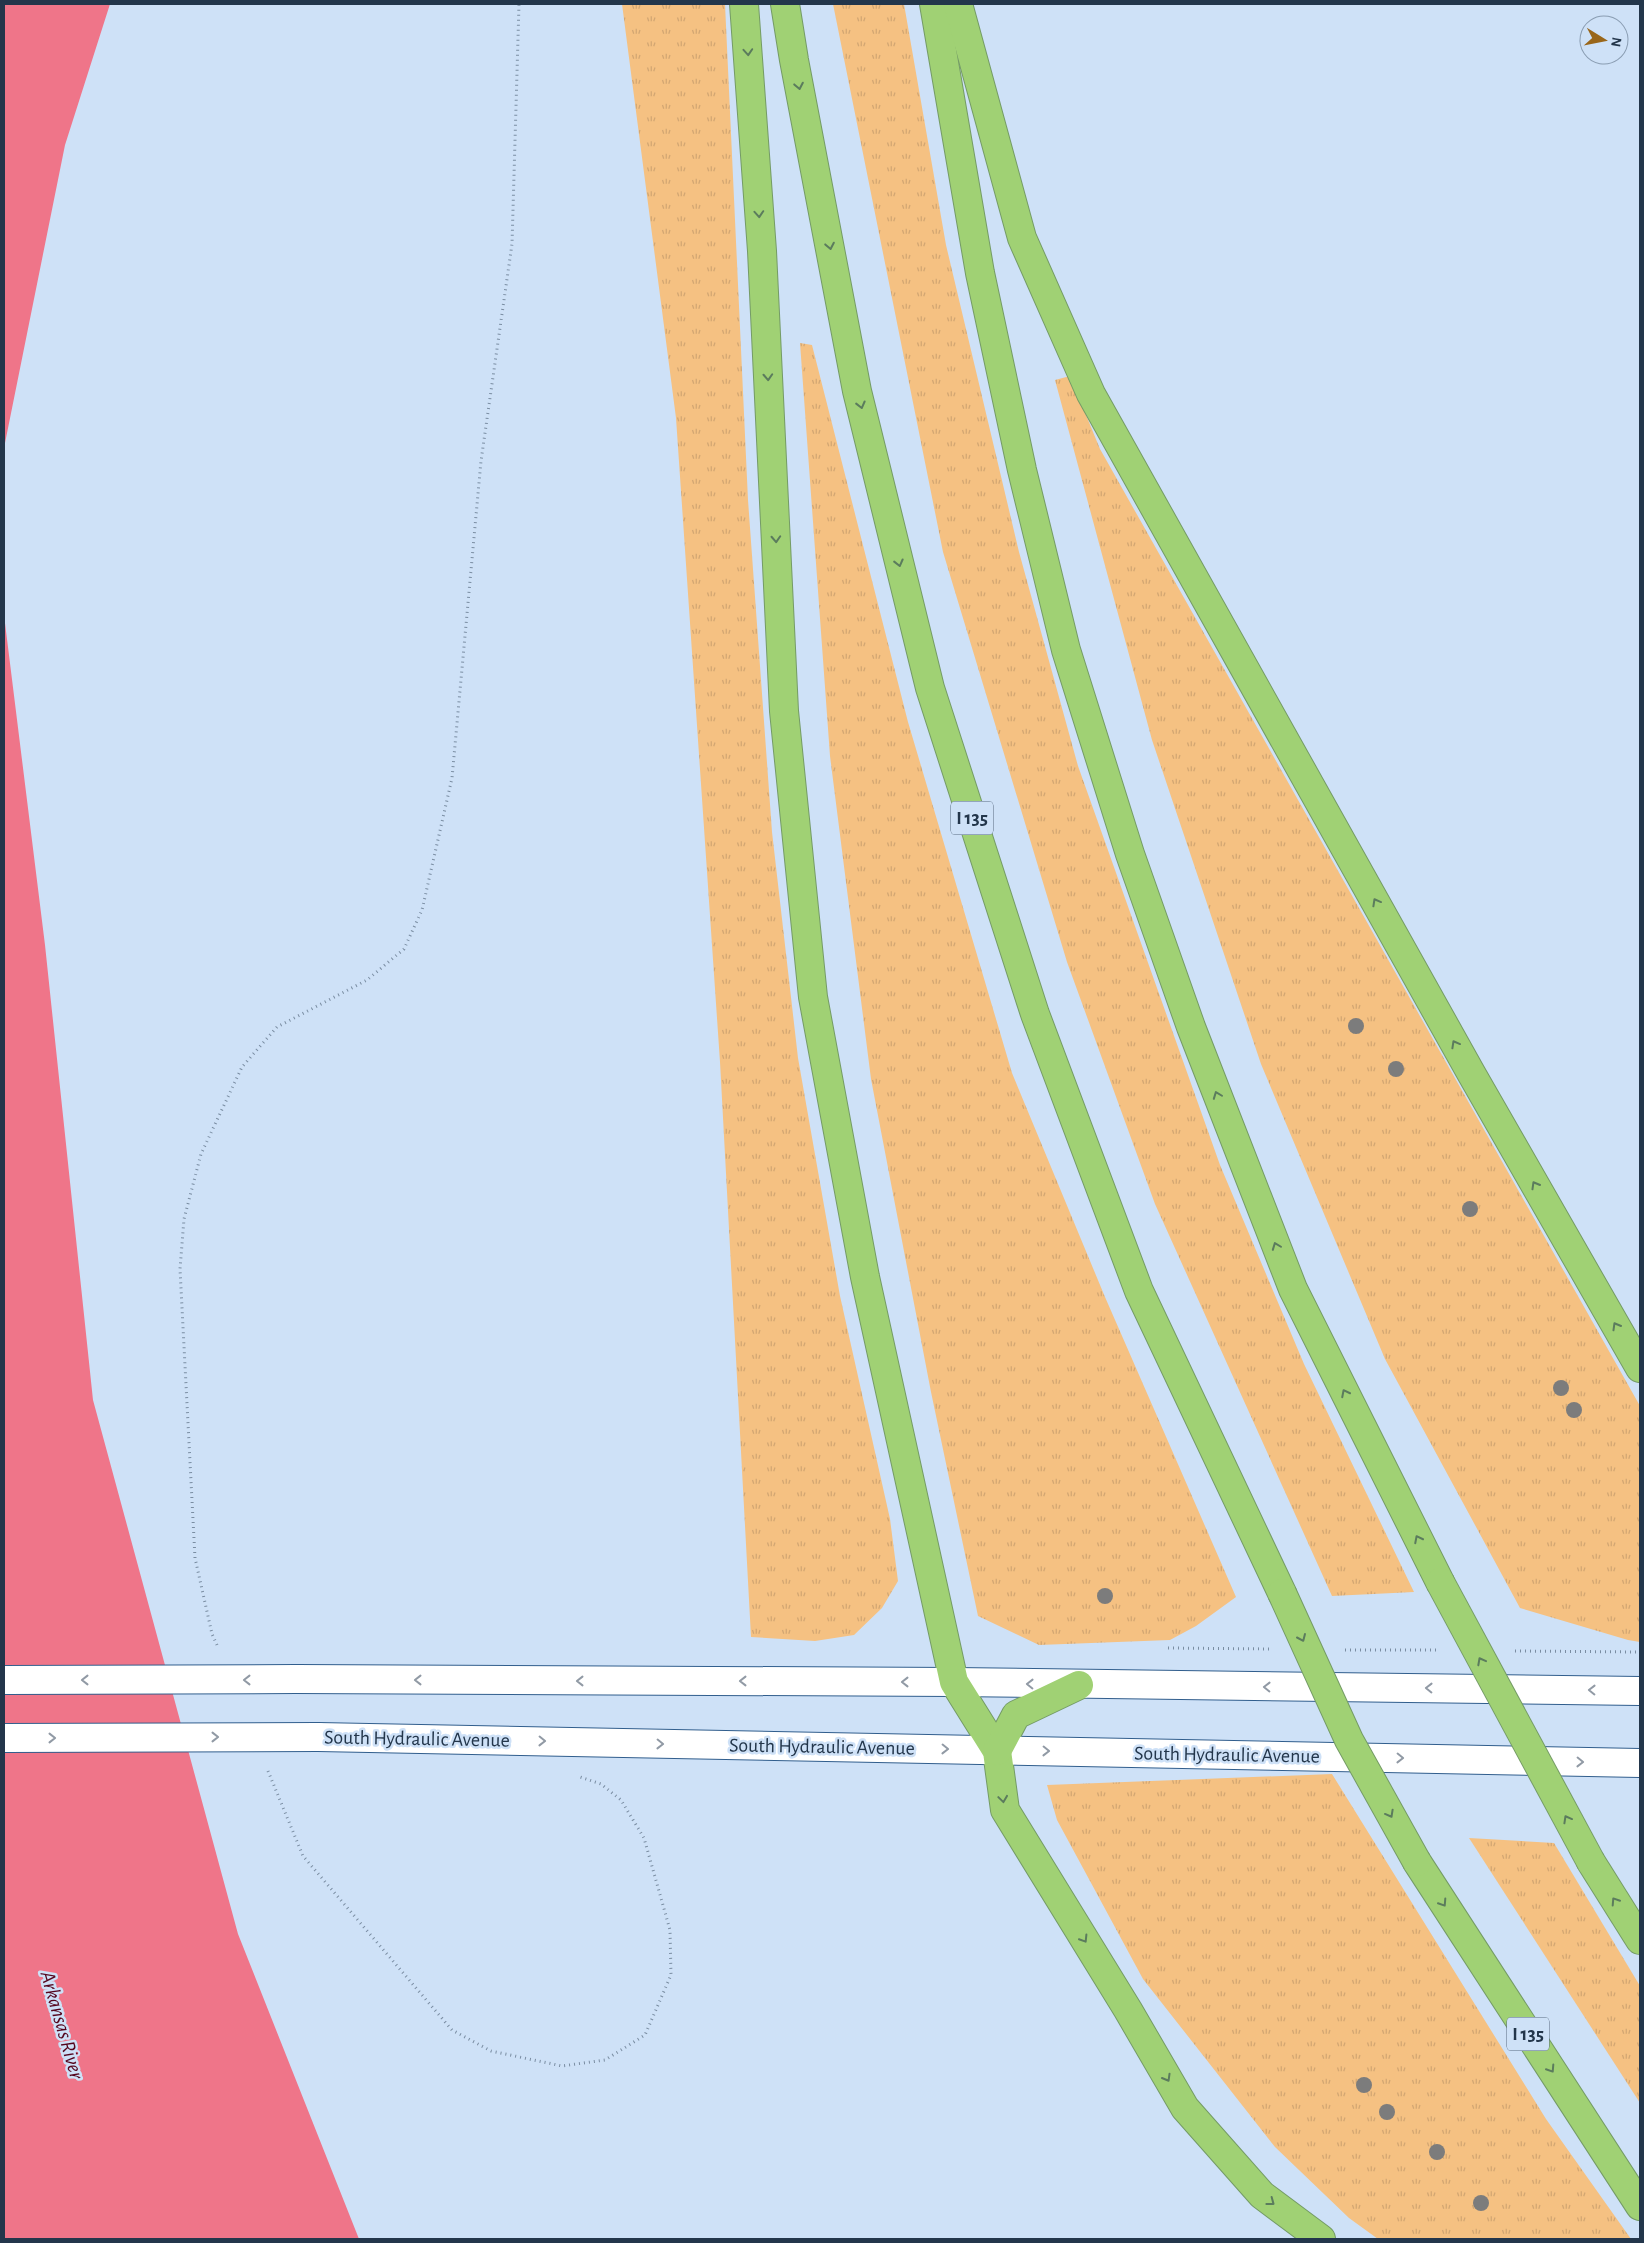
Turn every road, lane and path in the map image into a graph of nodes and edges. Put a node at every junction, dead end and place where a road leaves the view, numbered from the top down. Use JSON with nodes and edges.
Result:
{"nodes":[{"id":1,"x":519,"y":4,"type":"edge"},
{"id":2,"x":744,"y":4,"type":"edge"},
{"id":3,"x":785,"y":4,"type":"edge"},
{"id":4,"x":934,"y":4,"type":"edge"},
{"id":5,"x":958,"y":4,"type":"edge"},
{"id":6,"x":1640,"y":1368,"type":"edge"},
{"id":7,"x":220,"y":1652,"type":"dead end"},
{"id":8,"x":4,"y":1680,"type":"edge"},
{"id":9,"x":954,"y":1682,"type":"junction"},
{"id":10,"x":1079,"y":1685,"type":"junction"},
{"id":11,"x":1640,"y":1691,"type":"edge"},
{"id":12,"x":4,"y":1738,"type":"edge"},
{"id":13,"x":997,"y":1750,"type":"junction"},
{"id":14,"x":1640,"y":1763,"type":"edge"},
{"id":15,"x":265,"y":1764,"type":"dead end"},
{"id":16,"x":577,"y":1776,"type":"dead end"},
{"id":17,"x":1640,"y":1940,"type":"edge"},
{"id":18,"x":1640,"y":2206,"type":"edge"},
{"id":19,"x":1321,"y":2239,"type":"edge"}],
"edges":[{"from":1,"to":7,"type":"path"},
{"from":2,"to":9,"type":"highway","one_way":true},
{"from":3,"to":18,"type":"highway","number":"I 135","one_way":true,"bridge":true},
{"from":17,"to":4,"type":"highway","one_way":true,"bridge":true},
{"from":6,"to":5,"type":"highway","one_way":true},
{"from":9,"to":8,"type":"street","one_way":true,"bridge":true},
{"from":10,"to":9,"type":"street","one_way":true},
{"from":9,"to":13,"type":"highway"},
{"from":11,"to":10,"type":"street","one_way":true},
{"from":10,"to":13,"type":"highway"},
{"from":12,"to":13,"type":"street","name":"South Hydraulic Avenue","one_way":true,"bridge":true},
{"from":13,"to":14,"type":"street","name":"South Hydraulic Avenue","one_way":true},
{"from":13,"to":19,"type":"highway","one_way":true},
{"from":15,"to":16,"type":"path"}]}
